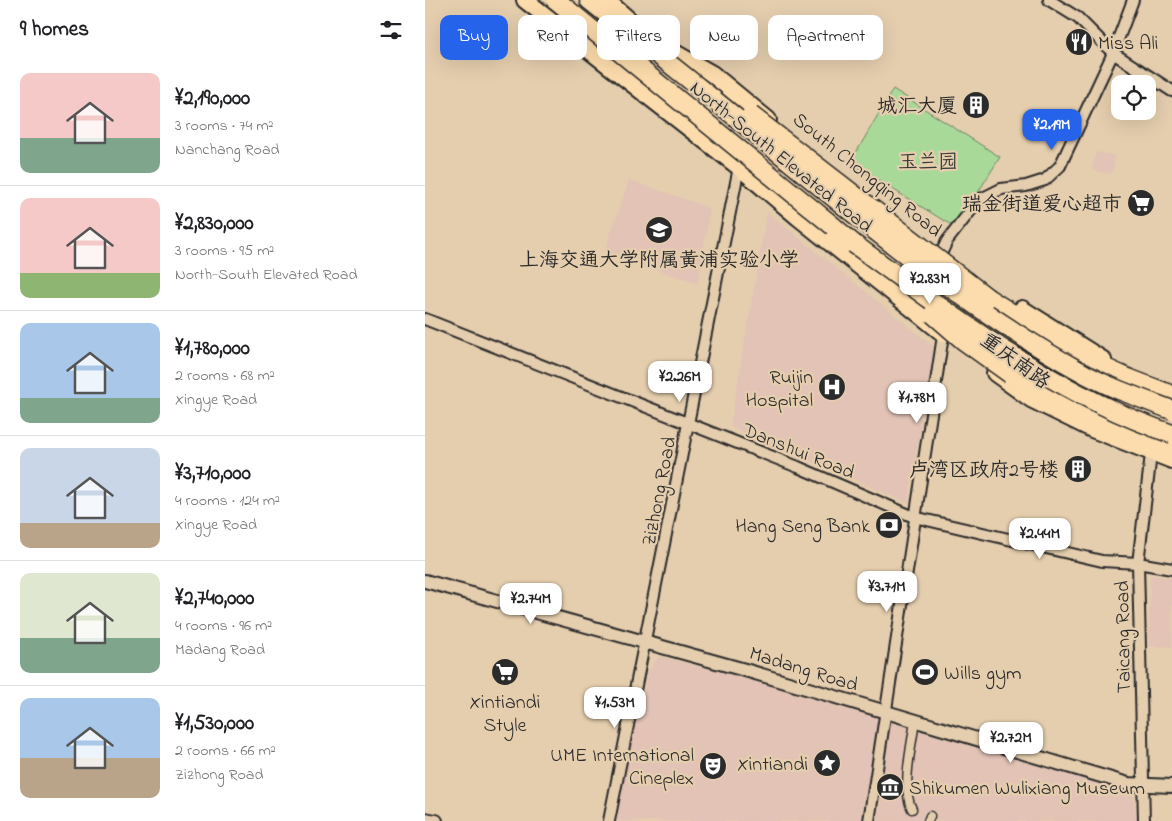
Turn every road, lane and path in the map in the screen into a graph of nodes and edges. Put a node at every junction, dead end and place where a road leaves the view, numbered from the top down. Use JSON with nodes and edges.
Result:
{"nodes":[{"id":1,"x":525,"y":0,"type":"edge"},
{"id":2,"x":556,"y":0,"type":"edge"},
{"id":3,"x":589,"y":0,"type":"edge"},
{"id":4,"x":606,"y":0,"type":"edge"},
{"id":5,"x":1049,"y":0,"type":"edge"},
{"id":6,"x":1133,"y":0,"type":"edge"},
{"id":7,"x":610,"y":15,"type":"edge"},
{"id":8,"x":621,"y":15,"type":"edge"},
{"id":9,"x":1113,"y":53,"type":"junction"},
{"id":10,"x":680,"y":58,"type":"edge"},
{"id":11,"x":670,"y":60,"type":"edge"},
{"id":12,"x":671,"y":60,"type":"edge"},
{"id":13,"x":674,"y":60,"type":"edge"},
{"id":14,"x":727,"y":87,"type":"junction"},
{"id":15,"x":1172,"y":91,"type":"edge"},
{"id":16,"x":734,"y":110,"type":"junction"},
{"id":17,"x":739,"y":167,"type":"junction"},
{"id":18,"x":854,"y":244,"type":"junction"},
{"id":19,"x":939,"y":258,"type":"junction"},
{"id":20,"x":940,"y":275,"type":"junction"},
{"id":21,"x":425,"y":319,"type":"edge"},
{"id":22,"x":944,"y":334,"type":"junction"},
{"id":23,"x":1172,"y":386,"type":"edge"},
{"id":24,"x":1172,"y":394,"type":"edge"},
{"id":25,"x":1172,"y":408,"type":"edge"},
{"id":26,"x":689,"y":425,"type":"junction"},
{"id":27,"x":1172,"y":434,"type":"edge"},
{"id":28,"x":1172,"y":439,"type":"edge"},
{"id":29,"x":1172,"y":450,"type":"edge"},
{"id":30,"x":1151,"y":454,"type":"junction"},
{"id":31,"x":1172,"y":460,"type":"edge"},
{"id":32,"x":914,"y":517,"type":"junction"},
{"id":33,"x":1138,"y":563,"type":"junction"},
{"id":34,"x":1172,"y":569,"type":"edge"},
{"id":35,"x":425,"y":581,"type":"edge"},
{"id":36,"x":645,"y":642,"type":"junction"},
{"id":37,"x":885,"y":712,"type":"junction"},
{"id":38,"x":915,"y":721,"type":"junction"},
{"id":39,"x":1142,"y":786,"type":"junction"},
{"id":40,"x":1172,"y":786,"type":"edge"},
{"id":41,"x":912,"y":809,"type":"dead end"},
{"id":42,"x":425,"y":819,"type":"edge"},
{"id":43,"x":436,"y":821,"type":"edge"},
{"id":44,"x":609,"y":821,"type":"edge"},
{"id":45,"x":869,"y":821,"type":"edge"},
{"id":46,"x":1143,"y":821,"type":"edge"}],
"edges":[{"from":1,"to":17,"type":"main road","name":"重庆南路"},
{"from":2,"to":18,"type":"highway","name":"North-South Elevated Road","bridge":true},
{"from":3,"to":7,"type":"highway","name":"North-South Elevated Road"},
{"from":4,"to":8,"type":"main road","name":"South Chongqing Road"},
{"from":5,"to":9,"type":"street"},
{"from":6,"to":9,"type":"street"},
{"from":9,"to":15,"type":"street"},
{"from":9,"to":19,"type":"street"},
{"from":10,"to":14,"type":"main road","name":"South Chongqing Road"},
{"from":11,"to":25,"type":"highway","name":"North-South Elevated Road","bridge":true},
{"from":12,"to":16,"type":"main road"},
{"from":13,"to":24,"type":"highway","bridge":true},
{"from":14,"to":16,"type":"main road"},
{"from":14,"to":19,"type":"main road","name":"South Chongqing Road"},
{"from":16,"to":20,"type":"main road"},
{"from":17,"to":22,"type":"main road","name":"重庆南路"},
{"from":17,"to":26,"type":"street","name":"Zizhong Road"},
{"from":18,"to":27,"type":"highway","name":"North-South Elevated Road","bridge":true},
{"from":18,"to":29,"type":"highway","bridge":true},
{"from":19,"to":20,"type":"street"},
{"from":19,"to":23,"type":"main road","name":"South Chongqing Road"},
{"from":20,"to":22,"type":"street"},
{"from":20,"to":25,"type":"main road"},
{"from":21,"to":26,"type":"street","name":"Danshui Road"},
{"from":22,"to":28,"type":"main road"},
{"from":22,"to":30,"type":"main road","name":"重庆南路"},
{"from":22,"to":32,"type":"street"},
{"from":26,"to":32,"type":"street","name":"Danshui Road"},
{"from":26,"to":36,"type":"street","name":"Zizhong Road"},
{"from":30,"to":31,"type":"main road","name":"重庆南路"},
{"from":30,"to":33,"type":"street","name":"Taicang Road"},
{"from":32,"to":33,"type":"street","name":"Danshui Road"},
{"from":32,"to":37,"type":"street"},
{"from":33,"to":34,"type":"street","name":"Danshui Road"},
{"from":33,"to":39,"type":"street","name":"Taicang Road"},
{"from":35,"to":36,"type":"street","name":"Madang Road"},
{"from":36,"to":37,"type":"street","name":"Madang Road"},
{"from":36,"to":44,"type":"street","name":"Zizhong Road"},
{"from":37,"to":38,"type":"street","name":"Madang Road"},
{"from":37,"to":45,"type":"street"},
{"from":38,"to":39,"type":"street","name":"Madang Road"},
{"from":38,"to":41,"type":"street"},
{"from":39,"to":40,"type":"street","name":"Madang Road"},
{"from":39,"to":46,"type":"street","name":"Taicang Road"},
{"from":42,"to":43,"type":"street"}]}
